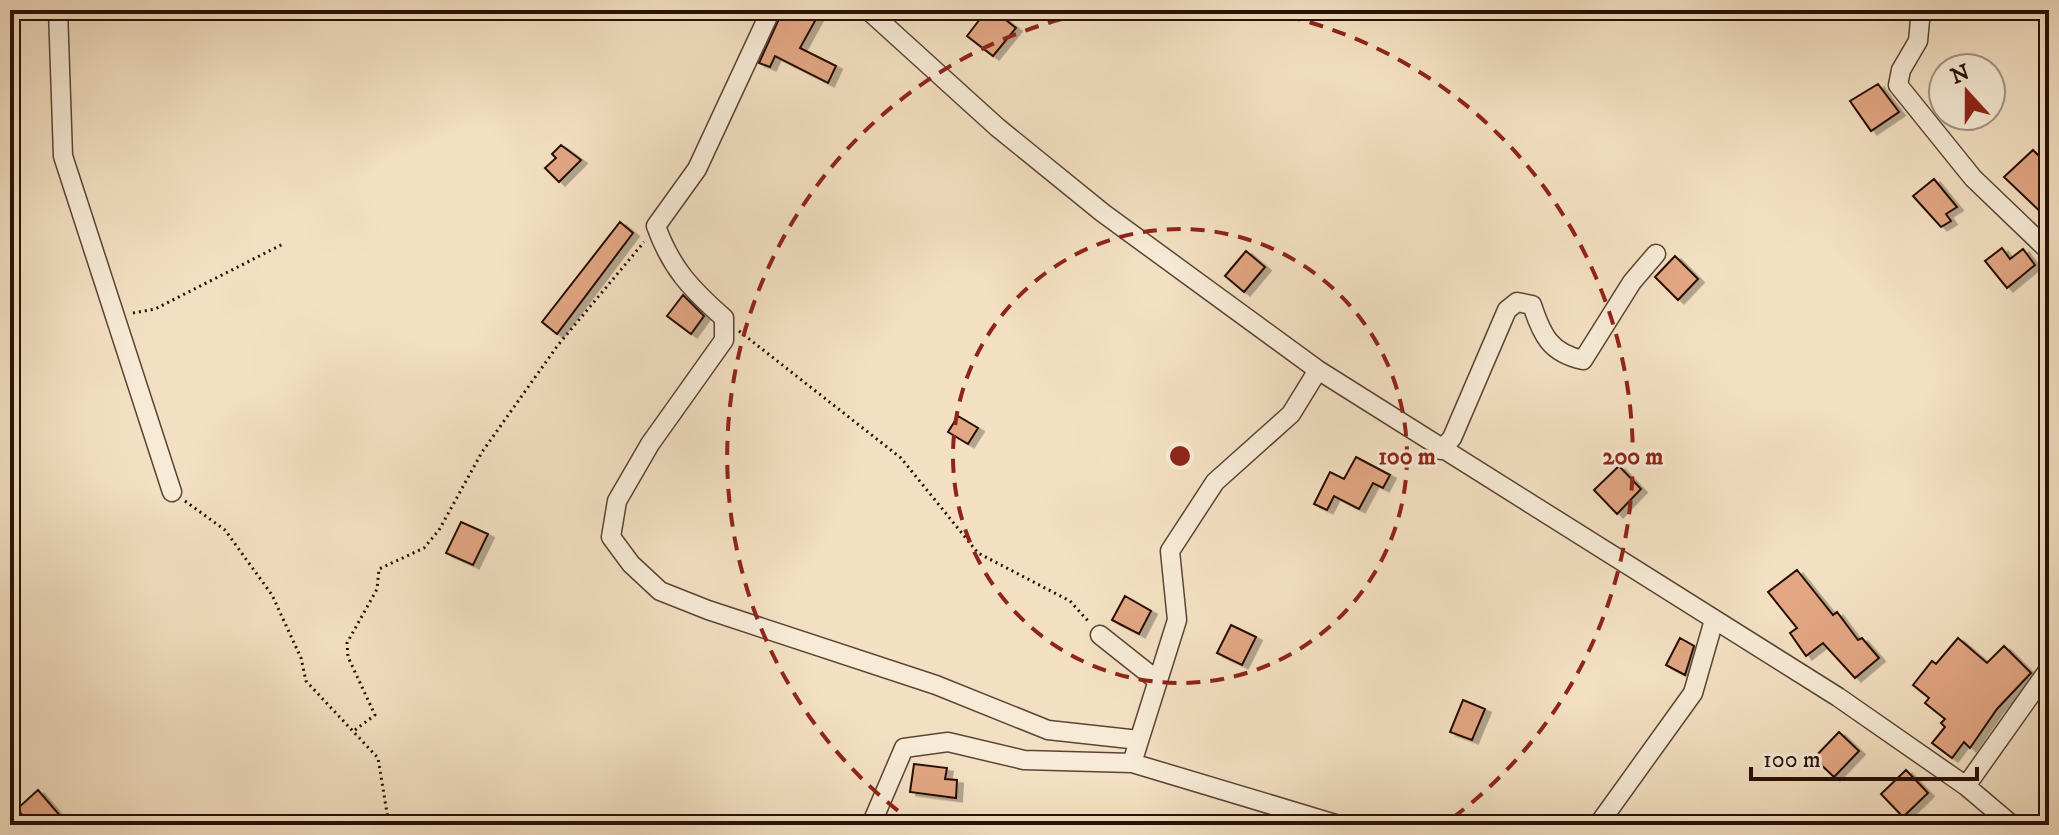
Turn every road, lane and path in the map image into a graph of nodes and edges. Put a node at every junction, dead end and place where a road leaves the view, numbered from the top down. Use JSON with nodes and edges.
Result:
{"nodes":[{"id":1,"x":58,"y":10,"type":"edge"},
{"id":2,"x":771,"y":10,"type":"edge"},
{"id":3,"x":868,"y":10,"type":"edge"},
{"id":4,"x":1921,"y":10,"type":"edge"},
{"id":5,"x":656,"y":226,"type":"junction"},
{"id":6,"x":283,"y":244,"type":"dead end"},
{"id":7,"x":2049,"y":251,"type":"edge"},
{"id":8,"x":1656,"y":254,"type":"dead end"},
{"id":9,"x":110,"y":297,"type":"junction"},
{"id":10,"x":724,"y":318,"type":"junction"},
{"id":11,"x":1318,"y":370,"type":"junction"},
{"id":12,"x":1441,"y":450,"type":"junction"},
{"id":13,"x":172,"y":492,"type":"joint"},
{"id":14,"x":1714,"y":620,"type":"junction"},
{"id":15,"x":1100,"y":635,"type":"joint"},
{"id":16,"x":2049,"y":669,"type":"edge"},
{"id":17,"x":1158,"y":681,"type":"junction"},
{"id":18,"x":355,"y":730,"type":"junction"},
{"id":19,"x":1139,"y":740,"type":"junction"},
{"id":20,"x":1132,"y":763,"type":"junction"},
{"id":21,"x":1966,"y":786,"type":"junction"},
{"id":22,"x":389,"y":825,"type":"edge"},
{"id":23,"x":871,"y":825,"type":"edge"},
{"id":24,"x":1339,"y":825,"type":"edge"},
{"id":25,"x":1598,"y":825,"type":"edge"},
{"id":26,"x":2012,"y":825,"type":"edge"}],
"edges":[{"from":1,"to":9,"type":"street"},
{"from":2,"to":5,"type":"street"},
{"from":3,"to":11,"type":"street"},
{"from":4,"to":7,"type":"street"},
{"from":5,"to":10,"type":"street"},
{"from":5,"to":18,"type":"path"},
{"from":6,"to":9,"type":"path"},
{"from":8,"to":12,"type":"street"},
{"from":9,"to":13,"type":"street"},
{"from":10,"to":15,"type":"path"},
{"from":10,"to":19,"type":"street"},
{"from":11,"to":12,"type":"street"},
{"from":11,"to":17,"type":"street"},
{"from":12,"to":14,"type":"street"},
{"from":13,"to":18,"type":"path"},
{"from":14,"to":21,"type":"street"},
{"from":14,"to":25,"type":"street"},
{"from":15,"to":17,"type":"street"},
{"from":16,"to":21,"type":"street"},
{"from":17,"to":19,"type":"street"},
{"from":18,"to":22,"type":"path"},
{"from":19,"to":20,"type":"street"},
{"from":20,"to":23,"type":"street"},
{"from":20,"to":24,"type":"street"},
{"from":21,"to":26,"type":"street"}]}
